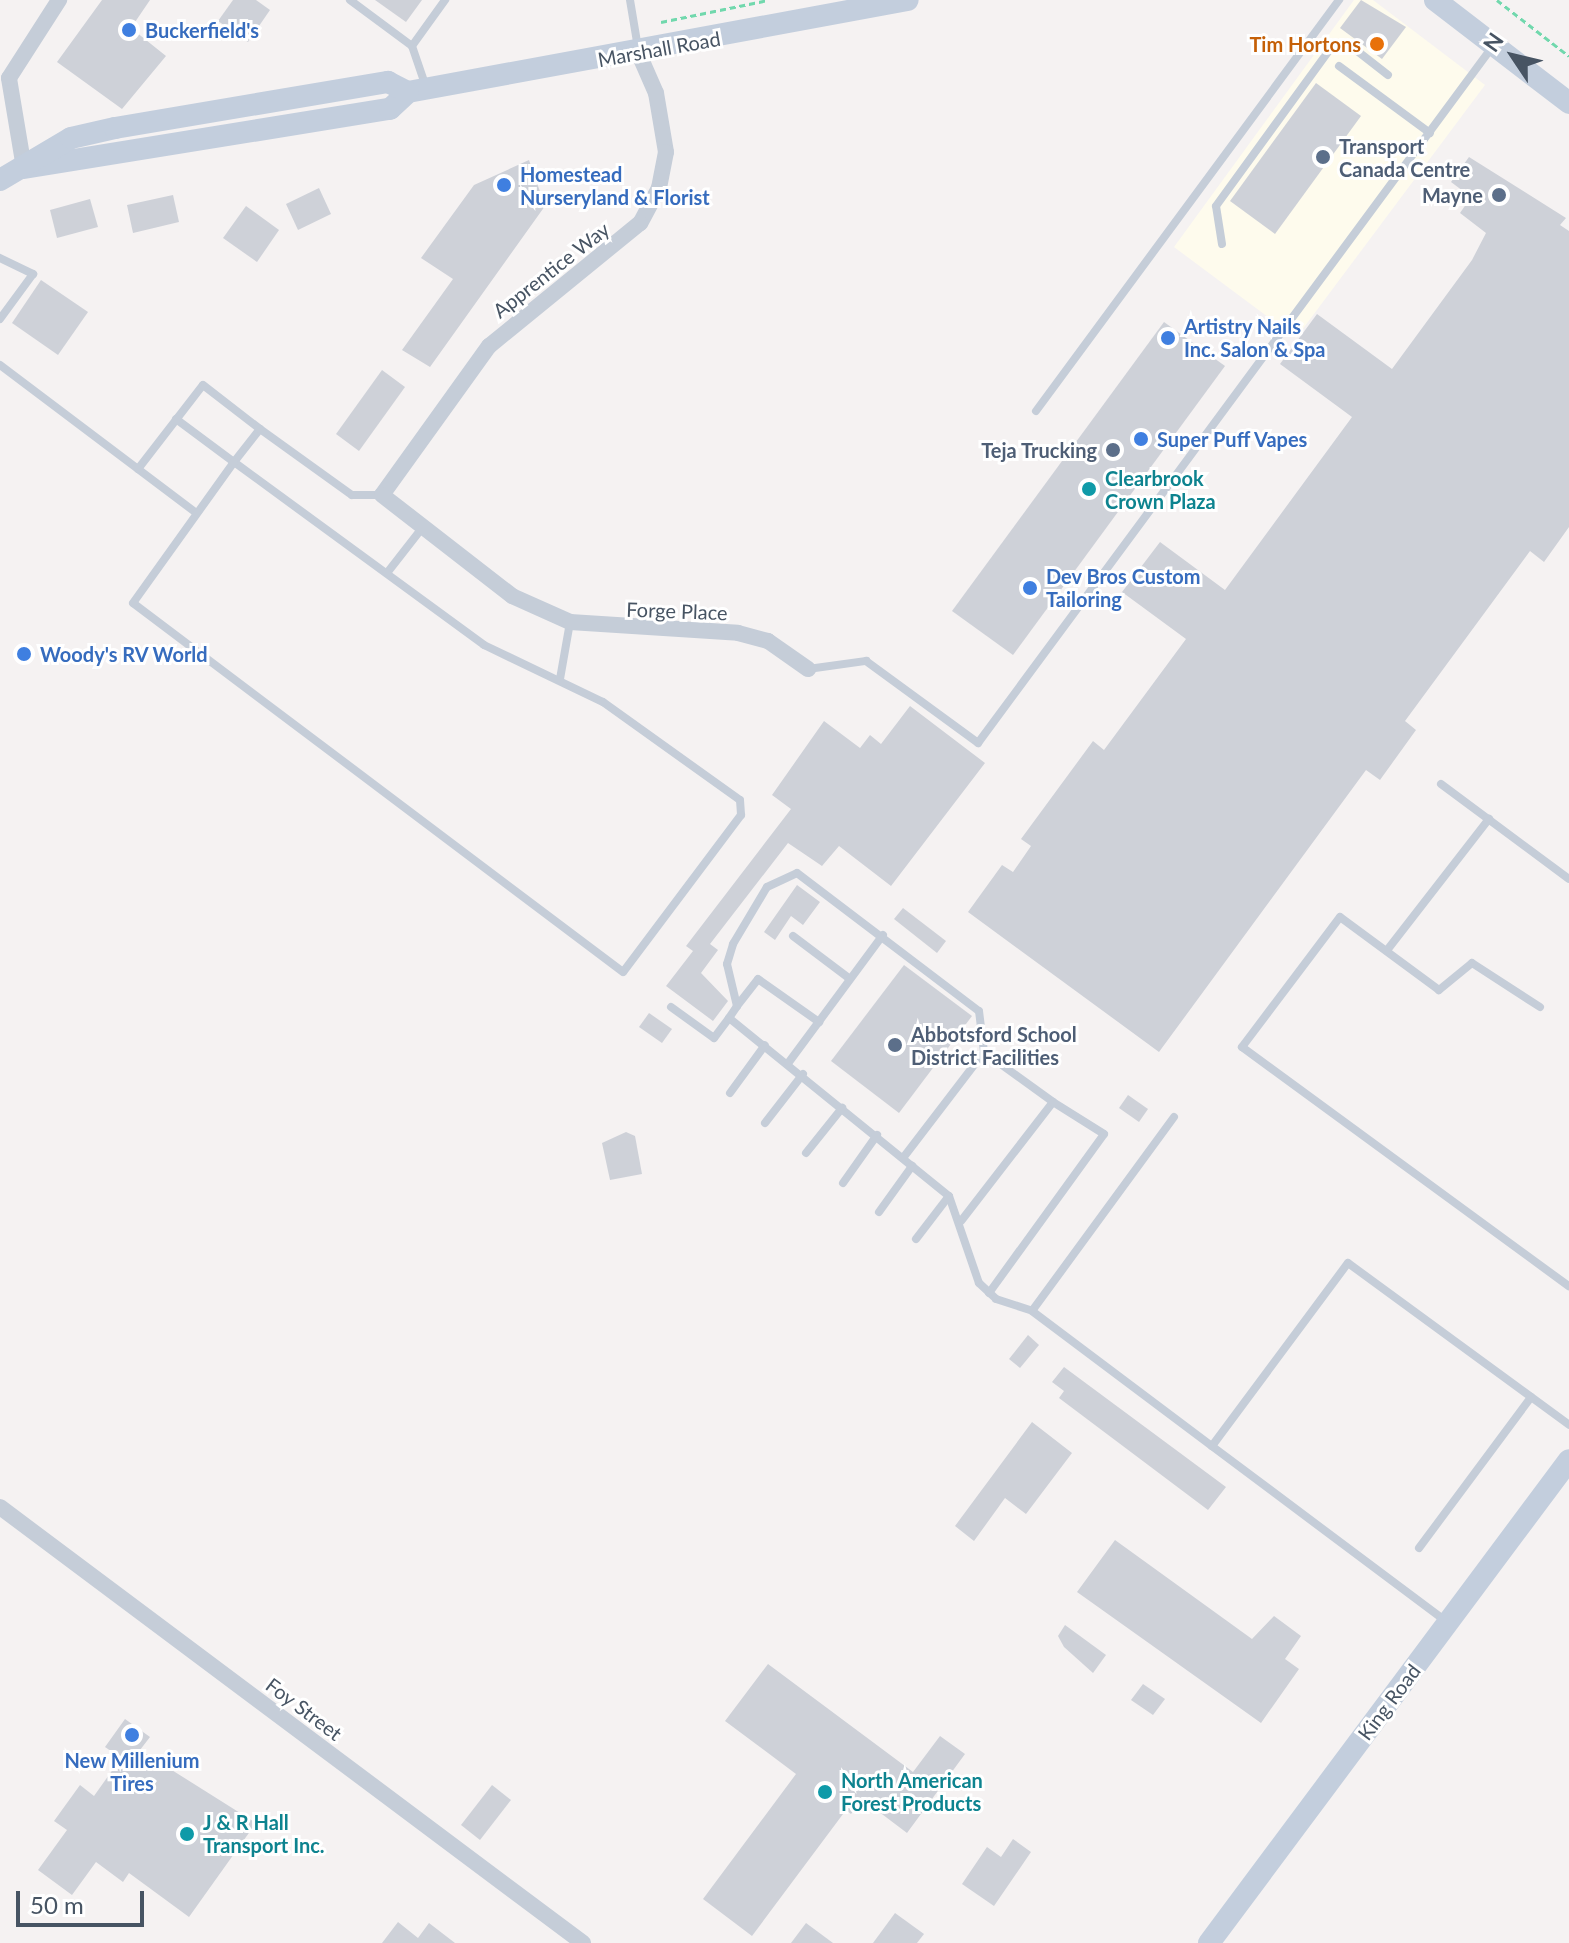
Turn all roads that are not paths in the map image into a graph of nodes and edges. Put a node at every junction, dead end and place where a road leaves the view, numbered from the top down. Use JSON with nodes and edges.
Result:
{"nodes":[{"id":1,"x":59,"y":0,"type":"edge"},
{"id":2,"x":350,"y":0,"type":"edge"},
{"id":3,"x":445,"y":0,"type":"edge"},
{"id":4,"x":630,"y":0,"type":"edge"},
{"id":5,"x":908,"y":0,"type":"edge"},
{"id":6,"x":1339,"y":0,"type":"edge"},
{"id":7,"x":1435,"y":0,"type":"edge"},
{"id":8,"x":1494,"y":45,"type":"junction"},
{"id":9,"x":412,"y":46,"type":"junction"},
{"id":10,"x":638,"y":52,"type":"junction"},
{"id":11,"x":1339,"y":66,"type":"dead end"},
{"id":12,"x":1388,"y":75,"type":"dead end"},
{"id":13,"x":417,"y":90,"type":"junction"},
{"id":14,"x":1569,"y":103,"type":"edge"},
{"id":15,"x":260,"y":104,"type":"junction"},
{"id":16,"x":1430,"y":133,"type":"junction"},
{"id":17,"x":128,"y":152,"type":"junction"},
{"id":18,"x":24,"y":168,"type":"junction"},
{"id":19,"x":0,"y":180,"type":"edge"},
{"id":20,"x":1222,"y":244,"type":"dead end"},
{"id":21,"x":0,"y":258,"type":"edge"},
{"id":22,"x":0,"y":319,"type":"edge"},
{"id":23,"x":0,"y":365,"type":"edge"},
{"id":24,"x":1036,"y":411,"type":"dead end"},
{"id":25,"x":176,"y":419,"type":"junction"},
{"id":26,"x":260,"y":429,"type":"junction"},
{"id":27,"x":234,"y":462,"type":"junction"},
{"id":28,"x":138,"y":469,"type":"junction"},
{"id":29,"x":382,"y":495,"type":"junction"},
{"id":30,"x":195,"y":512,"type":"junction"},
{"id":31,"x":423,"y":527,"type":"junction"},
{"id":32,"x":387,"y":573,"type":"junction"},
{"id":33,"x":570,"y":622,"type":"junction"},
{"id":34,"x":808,"y":669,"type":"joint"},
{"id":35,"x":560,"y":679,"type":"junction"},
{"id":36,"x":1441,"y":784,"type":"dead end"},
{"id":37,"x":1489,"y":819,"type":"junction"},
{"id":38,"x":1569,"y":879,"type":"edge"},
{"id":39,"x":883,"y":935,"type":"junction"},
{"id":40,"x":793,"y":936,"type":"dead end"},
{"id":41,"x":1388,"y":949,"type":"junction"},
{"id":42,"x":850,"y":979,"type":"junction"},
{"id":43,"x":737,"y":1006,"type":"junction"},
{"id":44,"x":671,"y":1007,"type":"dead end"},
{"id":45,"x":1540,"y":1007,"type":"dead end"},
{"id":46,"x":729,"y":1018,"type":"junction"},
{"id":47,"x":819,"y":1022,"type":"junction"},
{"id":48,"x":765,"y":1045,"type":"junction"},
{"id":49,"x":984,"y":1052,"type":"junction"},
{"id":50,"x":789,"y":1062,"type":"junction"},
{"id":51,"x":803,"y":1074,"type":"junction"},
{"id":52,"x":730,"y":1093,"type":"dead end"},
{"id":53,"x":1053,"y":1102,"type":"junction"},
{"id":54,"x":842,"y":1108,"type":"junction"},
{"id":55,"x":1174,"y":1117,"type":"dead end"},
{"id":56,"x":765,"y":1123,"type":"dead end"},
{"id":57,"x":877,"y":1135,"type":"junction"},
{"id":58,"x":806,"y":1153,"type":"dead end"},
{"id":59,"x":903,"y":1158,"type":"junction"},
{"id":60,"x":912,"y":1166,"type":"junction"},
{"id":61,"x":843,"y":1183,"type":"dead end"},
{"id":62,"x":949,"y":1196,"type":"junction"},
{"id":63,"x":879,"y":1212,"type":"dead end"},
{"id":64,"x":961,"y":1221,"type":"junction"},
{"id":65,"x":916,"y":1239,"type":"dead end"},
{"id":66,"x":1569,"y":1286,"type":"edge"},
{"id":67,"x":989,"y":1293,"type":"junction"},
{"id":68,"x":1032,"y":1311,"type":"junction"},
{"id":69,"x":1531,"y":1397,"type":"junction"},
{"id":70,"x":1569,"y":1425,"type":"edge"},
{"id":71,"x":1212,"y":1446,"type":"junction"},
{"id":72,"x":1569,"y":1460,"type":"edge"},
{"id":73,"x":0,"y":1507,"type":"edge"},
{"id":74,"x":1419,"y":1548,"type":"dead end"},
{"id":75,"x":1448,"y":1623,"type":"junction"},
{"id":76,"x":583,"y":1943,"type":"edge"},
{"id":77,"x":1209,"y":1943,"type":"edge"}],
"edges":[{"from":1,"to":18,"type":"street"},
{"from":2,"to":9,"type":"lane"},
{"from":3,"to":9,"type":"lane"},
{"from":4,"to":10,"type":"lane"},
{"from":5,"to":10,"type":"main road","name":"Marshall Road"},
{"from":6,"to":24,"type":"lane"},
{"from":7,"to":8,"type":"main road"},
{"from":8,"to":14,"type":"main road"},
{"from":8,"to":16,"type":"lane"},
{"from":9,"to":13,"type":"lane"},
{"from":10,"to":13,"type":"main road","name":"Marshall Road"},
{"from":10,"to":29,"type":"street","name":"Apprentice Way"},
{"from":11,"to":16,"type":"lane"},
{"from":12,"to":20,"type":"lane"},
{"from":13,"to":15,"type":"main road","name":"Marshall Road"},
{"from":13,"to":17,"type":"main road","name":"Marshall Road"},
{"from":15,"to":17,"type":"main road"},
{"from":15,"to":18,"type":"main road","name":"Marshall Road"},
{"from":16,"to":34,"type":"lane"},
{"from":17,"to":18,"type":"main road","name":"Marshall Road"},
{"from":18,"to":19,"type":"main road","name":"Marshall Road"},
{"from":21,"to":22,"type":"lane"},
{"from":23,"to":28,"type":"lane"},
{"from":25,"to":26,"type":"lane"},
{"from":25,"to":27,"type":"lane"},
{"from":25,"to":28,"type":"lane"},
{"from":26,"to":27,"type":"lane"},
{"from":26,"to":29,"type":"lane"},
{"from":27,"to":30,"type":"lane"},
{"from":27,"to":32,"type":"lane"},
{"from":28,"to":30,"type":"lane"},
{"from":29,"to":31,"type":"street","name":"Forge Place"},
{"from":30,"to":35,"type":"lane"},
{"from":31,"to":32,"type":"lane"},
{"from":31,"to":33,"type":"street","name":"Forge Place"},
{"from":32,"to":35,"type":"lane"},
{"from":33,"to":34,"type":"street","name":"Forge Place"},
{"from":33,"to":35,"type":"lane"},
{"from":36,"to":37,"type":"lane"},
{"from":37,"to":38,"type":"lane"},
{"from":37,"to":41,"type":"lane"},
{"from":39,"to":42,"type":"lane"},
{"from":39,"to":43,"type":"lane"},
{"from":39,"to":49,"type":"lane"},
{"from":40,"to":42,"type":"lane"},
{"from":41,"to":45,"type":"lane"},
{"from":41,"to":66,"type":"lane"},
{"from":42,"to":47,"type":"lane"},
{"from":43,"to":46,"type":"lane"},
{"from":43,"to":47,"type":"lane"},
{"from":44,"to":46,"type":"lane"},
{"from":46,"to":48,"type":"lane"},
{"from":47,"to":50,"type":"lane"},
{"from":48,"to":50,"type":"lane"},
{"from":48,"to":52,"type":"lane"},
{"from":49,"to":53,"type":"lane"},
{"from":49,"to":59,"type":"lane"},
{"from":50,"to":51,"type":"lane"},
{"from":51,"to":54,"type":"lane"},
{"from":51,"to":56,"type":"lane"},
{"from":53,"to":64,"type":"lane"},
{"from":53,"to":67,"type":"lane"},
{"from":54,"to":57,"type":"lane"},
{"from":54,"to":58,"type":"lane"},
{"from":55,"to":68,"type":"lane"},
{"from":57,"to":59,"type":"lane"},
{"from":57,"to":61,"type":"lane"},
{"from":59,"to":60,"type":"lane"},
{"from":60,"to":62,"type":"lane"},
{"from":60,"to":63,"type":"lane"},
{"from":62,"to":64,"type":"lane"},
{"from":62,"to":65,"type":"lane"},
{"from":64,"to":67,"type":"lane"},
{"from":67,"to":68,"type":"lane"},
{"from":68,"to":71,"type":"lane"},
{"from":69,"to":70,"type":"lane"},
{"from":69,"to":71,"type":"lane"},
{"from":69,"to":74,"type":"lane"},
{"from":71,"to":75,"type":"lane"},
{"from":72,"to":75,"type":"main road","name":"King Road"},
{"from":73,"to":76,"type":"street","name":"Foy Street"},
{"from":75,"to":77,"type":"main road","name":"King Road"}]}
